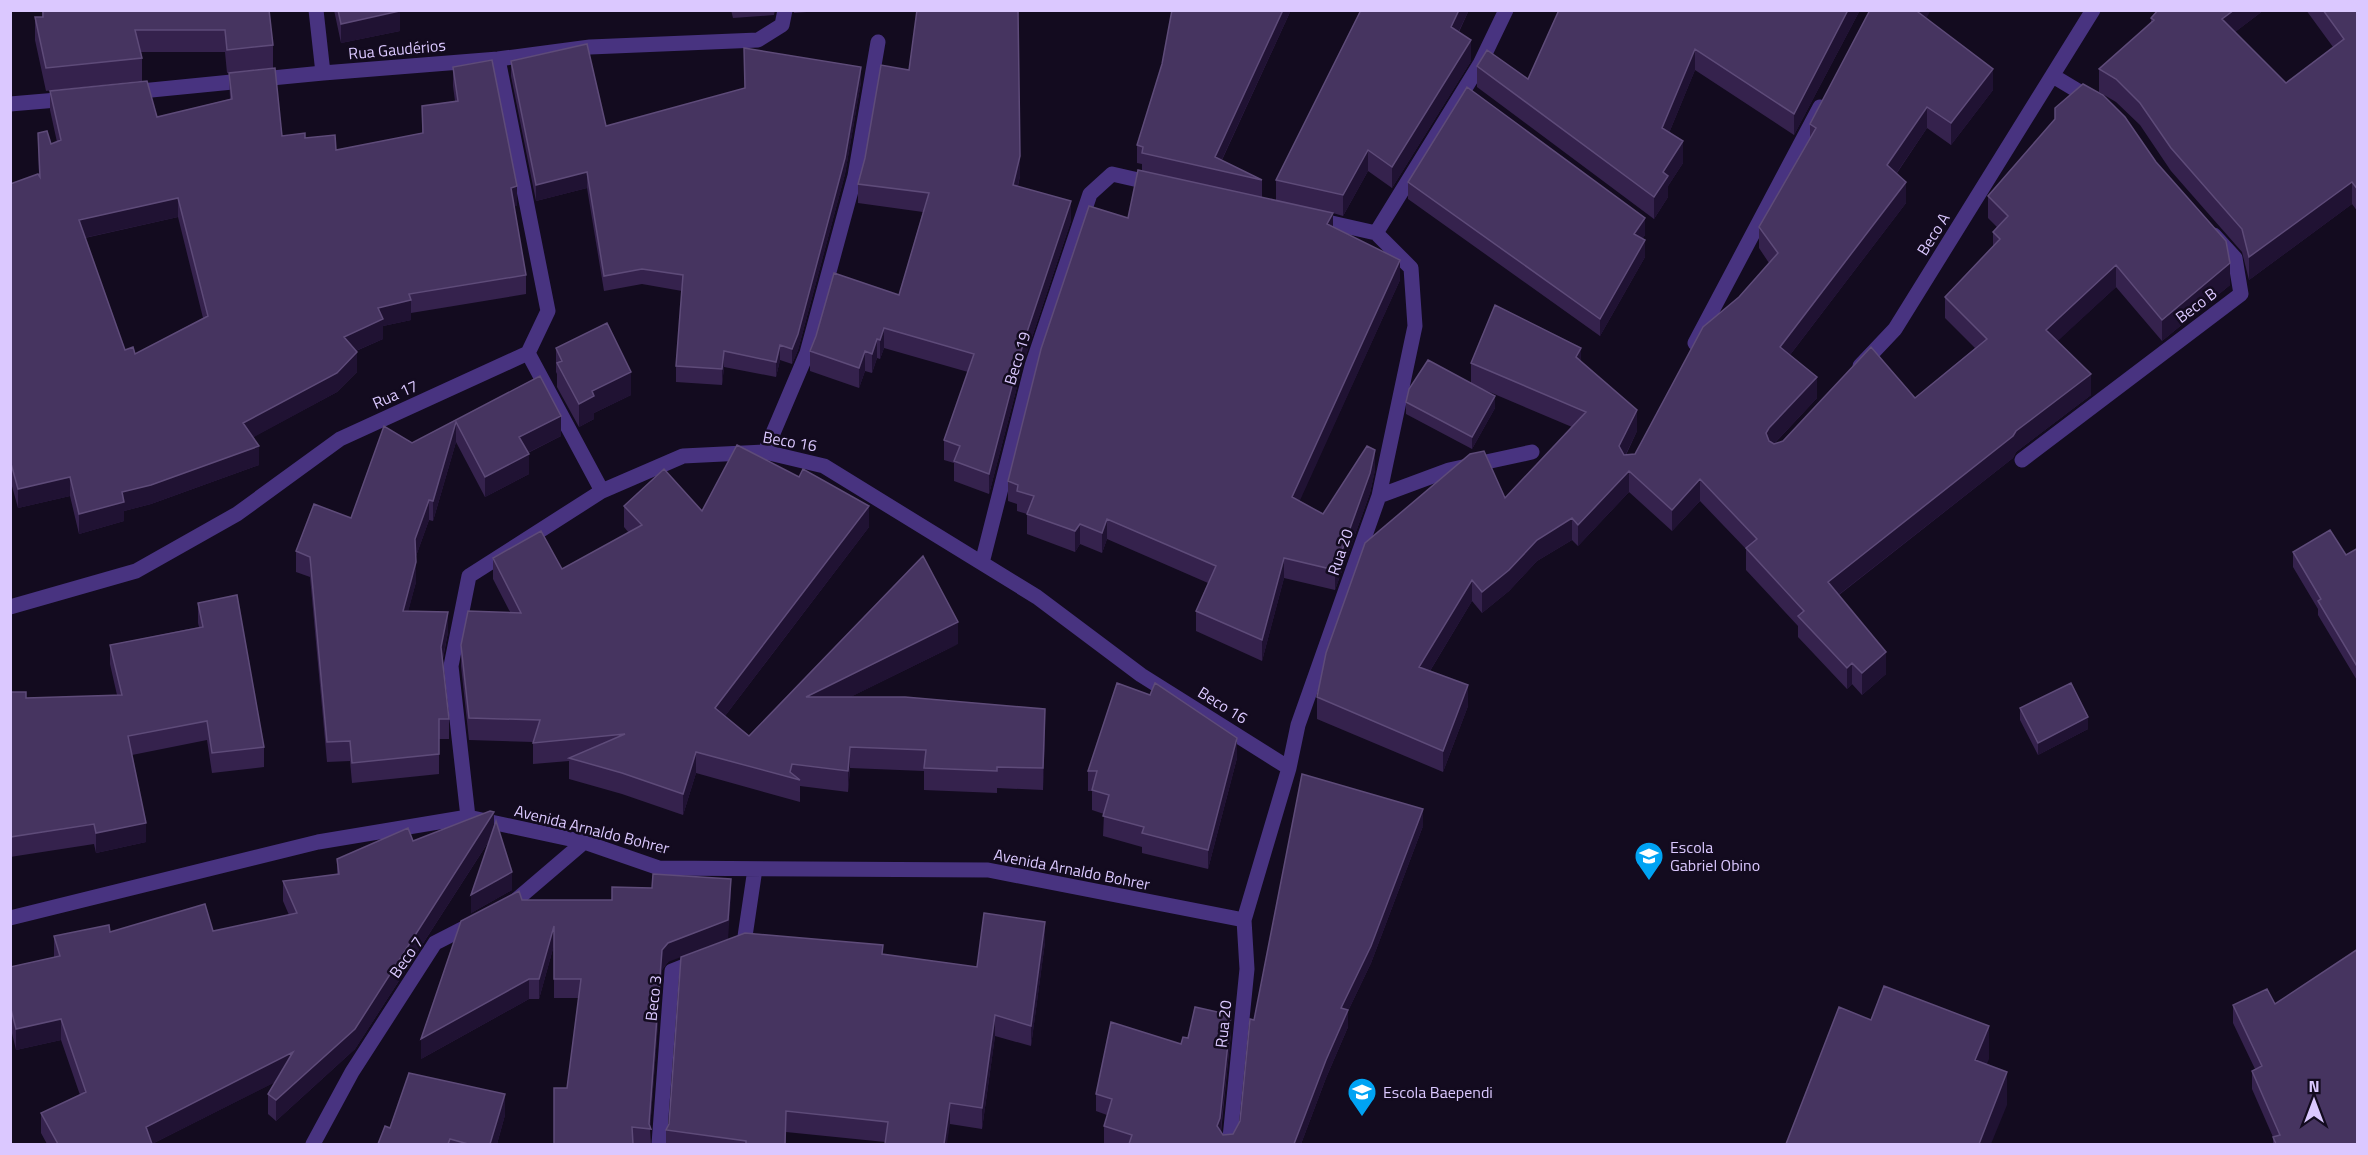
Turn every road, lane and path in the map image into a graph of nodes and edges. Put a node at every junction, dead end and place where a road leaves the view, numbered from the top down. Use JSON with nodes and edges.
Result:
{"nodes":[{"id":1,"x":316,"y":10,"type":"edge"},
{"id":2,"x":1506,"y":10,"type":"edge"},
{"id":3,"x":2093,"y":10,"type":"edge"},
{"id":4,"x":783,"y":18,"type":"edge"},
{"id":5,"x":878,"y":42,"type":"dead end"},
{"id":6,"x":498,"y":59,"type":"junction"},
{"id":7,"x":323,"y":73,"type":"junction"},
{"id":8,"x":2053,"y":76,"type":"junction"},
{"id":9,"x":115,"y":94,"type":"edge"},
{"id":10,"x":1827,"y":94,"type":"edge"},
{"id":11,"x":80,"y":98,"type":"edge"},
{"id":12,"x":10,"y":104,"type":"edge"},
{"id":13,"x":2109,"y":109,"type":"edge"},
{"id":14,"x":1169,"y":187,"type":"edge"},
{"id":15,"x":1295,"y":215,"type":"edge"},
{"id":16,"x":2206,"y":226,"type":"edge"},
{"id":17,"x":1376,"y":232,"type":"junction"},
{"id":18,"x":528,"y":354,"type":"junction"},
{"id":19,"x":1689,"y":354,"type":"edge"},
{"id":20,"x":1847,"y":380,"type":"edge"},
{"id":21,"x":765,"y":452,"type":"junction"},
{"id":22,"x":1532,"y":452,"type":"dead end"},
{"id":23,"x":2022,"y":460,"type":"dead end"},
{"id":24,"x":602,"y":491,"type":"junction"},
{"id":25,"x":1379,"y":496,"type":"junction"},
{"id":26,"x":982,"y":563,"type":"junction"},
{"id":27,"x":10,"y":607,"type":"edge"},
{"id":28,"x":1289,"y":768,"type":"junction"},
{"id":29,"x":468,"y":817,"type":"junction"},
{"id":30,"x":584,"y":842,"type":"junction"},
{"id":31,"x":755,"y":868,"type":"junction"},
{"id":32,"x":10,"y":918,"type":"edge"},
{"id":33,"x":1244,"y":920,"type":"junction"},
{"id":34,"x":313,"y":1144,"type":"edge"},
{"id":35,"x":659,"y":1144,"type":"edge"},
{"id":36,"x":1227,"y":1144,"type":"edge"}],
"edges":[{"from":1,"to":7,"type":"street"},
{"from":2,"to":17,"type":"street"},
{"from":3,"to":8,"type":"street","name":"Beco A"},
{"from":4,"to":6,"type":"street","name":"Rua Gaudérios"},
{"from":5,"to":21,"type":"street"},
{"from":6,"to":7,"type":"street","name":"Rua Gaudérios"},
{"from":6,"to":18,"type":"street"},
{"from":7,"to":9,"type":"street","name":"Rua Gaudérios"},
{"from":8,"to":13,"type":"street"},
{"from":8,"to":20,"type":"street","name":"Beco A"},
{"from":10,"to":19,"type":"street"},
{"from":11,"to":12,"type":"street"},
{"from":14,"to":26,"type":"street","name":"Beco 19"},
{"from":15,"to":17,"type":"street"},
{"from":16,"to":23,"type":"street","name":"Beco B"},
{"from":17,"to":25,"type":"street","name":"Rua 20"},
{"from":18,"to":24,"type":"street"},
{"from":18,"to":27,"type":"street","name":"Rua 17"},
{"from":21,"to":24,"type":"street","name":"Beco 16"},
{"from":21,"to":26,"type":"street","name":"Beco 16"},
{"from":22,"to":25,"type":"street"},
{"from":24,"to":29,"type":"street","name":"Beco 16"},
{"from":25,"to":28,"type":"street","name":"Rua 20"},
{"from":26,"to":28,"type":"street","name":"Beco 16"},
{"from":28,"to":33,"type":"street","name":"Rua 20"},
{"from":29,"to":30,"type":"street","name":"Avenida Arnaldo Bohrer"},
{"from":29,"to":32,"type":"street","name":"Avenida Arnaldo Bohrer"},
{"from":30,"to":31,"type":"street","name":"Avenida Arnaldo Bohrer"},
{"from":30,"to":34,"type":"street","name":"Beco 7"},
{"from":31,"to":33,"type":"street","name":"Avenida Arnaldo Bohrer"},
{"from":31,"to":35,"type":"street","name":"Beco 3"},
{"from":33,"to":36,"type":"street","name":"Rua 20"}]}
